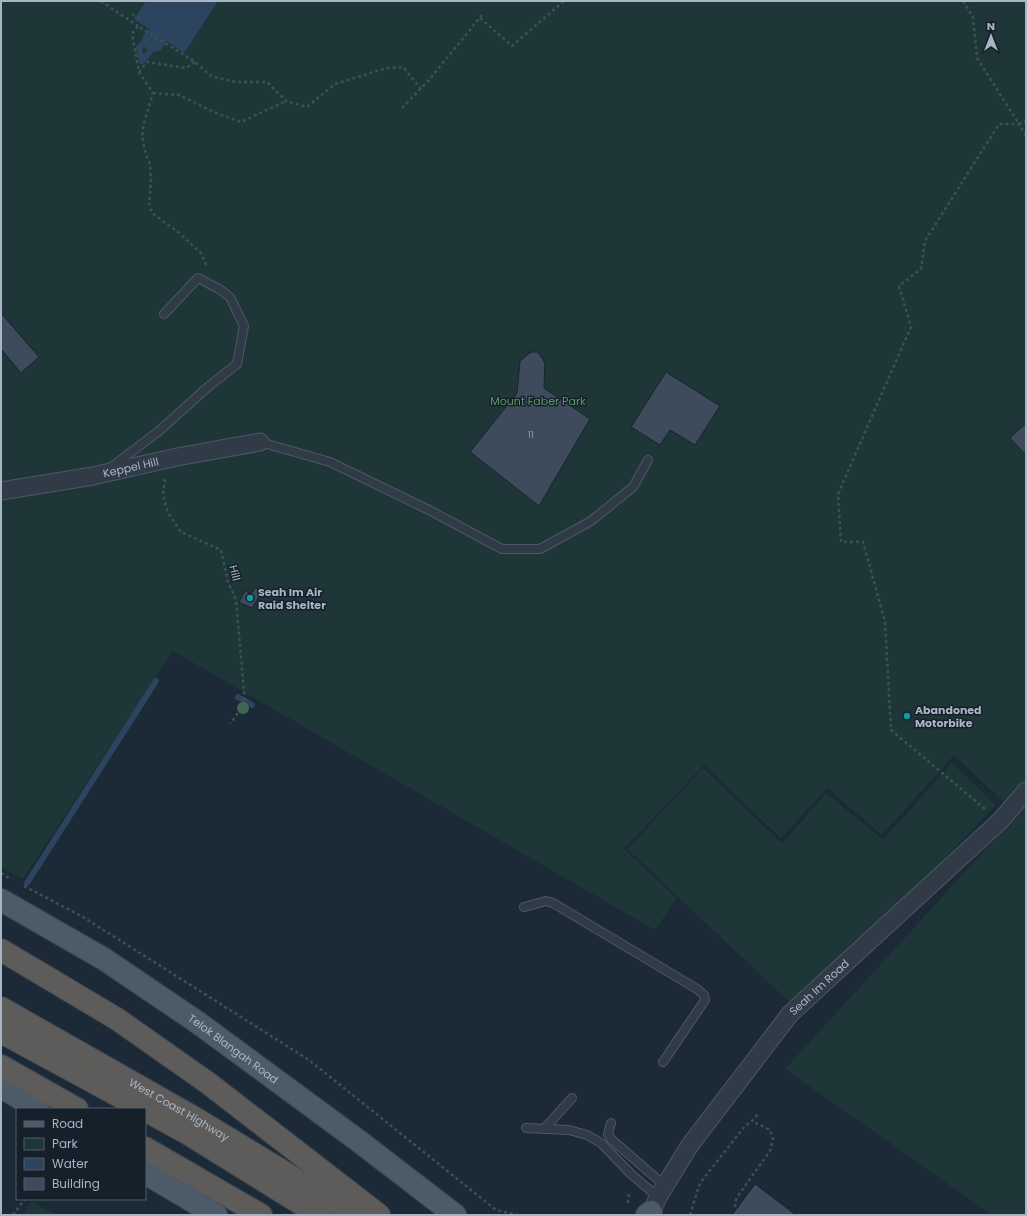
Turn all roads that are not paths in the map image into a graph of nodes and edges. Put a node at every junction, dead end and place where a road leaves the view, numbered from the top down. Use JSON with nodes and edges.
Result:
{"nodes":[{"id":1,"x":164,"y":314,"type":"dead end"},
{"id":2,"x":260,"y":442,"type":"joint"},
{"id":3,"x":648,"y":460,"type":"dead end"},
{"id":4,"x":103,"y":473,"type":"junction"},
{"id":5,"x":1,"y":491,"type":"edge"},
{"id":6,"x":1026,"y":791,"type":"edge"},
{"id":7,"x":1,"y":900,"type":"edge"},
{"id":8,"x":524,"y":907,"type":"dead end"},
{"id":9,"x":1,"y":950,"type":"edge"},
{"id":10,"x":1,"y":1008,"type":"edge"},
{"id":11,"x":1,"y":1032,"type":"edge"},
{"id":12,"x":663,"y":1062,"type":"dead end"},
{"id":13,"x":1,"y":1066,"type":"edge"},
{"id":14,"x":1,"y":1087,"type":"edge"},
{"id":15,"x":572,"y":1098,"type":"dead end"},
{"id":16,"x":36,"y":1108,"type":"edge"},
{"id":17,"x":74,"y":1108,"type":"edge"},
{"id":18,"x":140,"y":1108,"type":"edge"},
{"id":19,"x":146,"y":1111,"type":"edge"},
{"id":20,"x":610,"y":1122,"type":"dead end"},
{"id":21,"x":526,"y":1128,"type":"dead end"},
{"id":22,"x":544,"y":1129,"type":"junction"},
{"id":23,"x":146,"y":1149,"type":"edge"},
{"id":24,"x":146,"y":1174,"type":"edge"},
{"id":25,"x":649,"y":1205,"type":"edge"},
{"id":26,"x":204,"y":1212,"type":"edge"},
{"id":27,"x":261,"y":1215,"type":"edge"},
{"id":28,"x":319,"y":1215,"type":"edge"},
{"id":29,"x":355,"y":1215,"type":"edge"},
{"id":30,"x":379,"y":1215,"type":"edge"},
{"id":31,"x":455,"y":1215,"type":"edge"}],
"edges":[{"from":1,"to":4,"type":"lane"},
{"from":2,"to":3,"type":"lane"},
{"from":2,"to":4,"type":"street","name":"Keppel Hill"},
{"from":4,"to":5,"type":"street","name":"Keppel Hill"},
{"from":6,"to":25,"type":"street","name":"Seah Im Road"},
{"from":7,"to":31,"type":"main road","name":"Telok Blangah Road"},
{"from":8,"to":12,"type":"lane"},
{"from":9,"to":30,"type":"highway"},
{"from":10,"to":29,"type":"highway","name":"West Coast Highway"},
{"from":11,"to":18,"type":"highway"},
{"from":13,"to":17,"type":"highway"},
{"from":14,"to":16,"type":"main road"},
{"from":15,"to":22,"type":"lane"},
{"from":19,"to":28,"type":"highway"},
{"from":20,"to":25,"type":"lane"},
{"from":21,"to":22,"type":"lane"},
{"from":22,"to":25,"type":"lane"},
{"from":23,"to":27,"type":"highway"},
{"from":24,"to":26,"type":"main road"}]}
